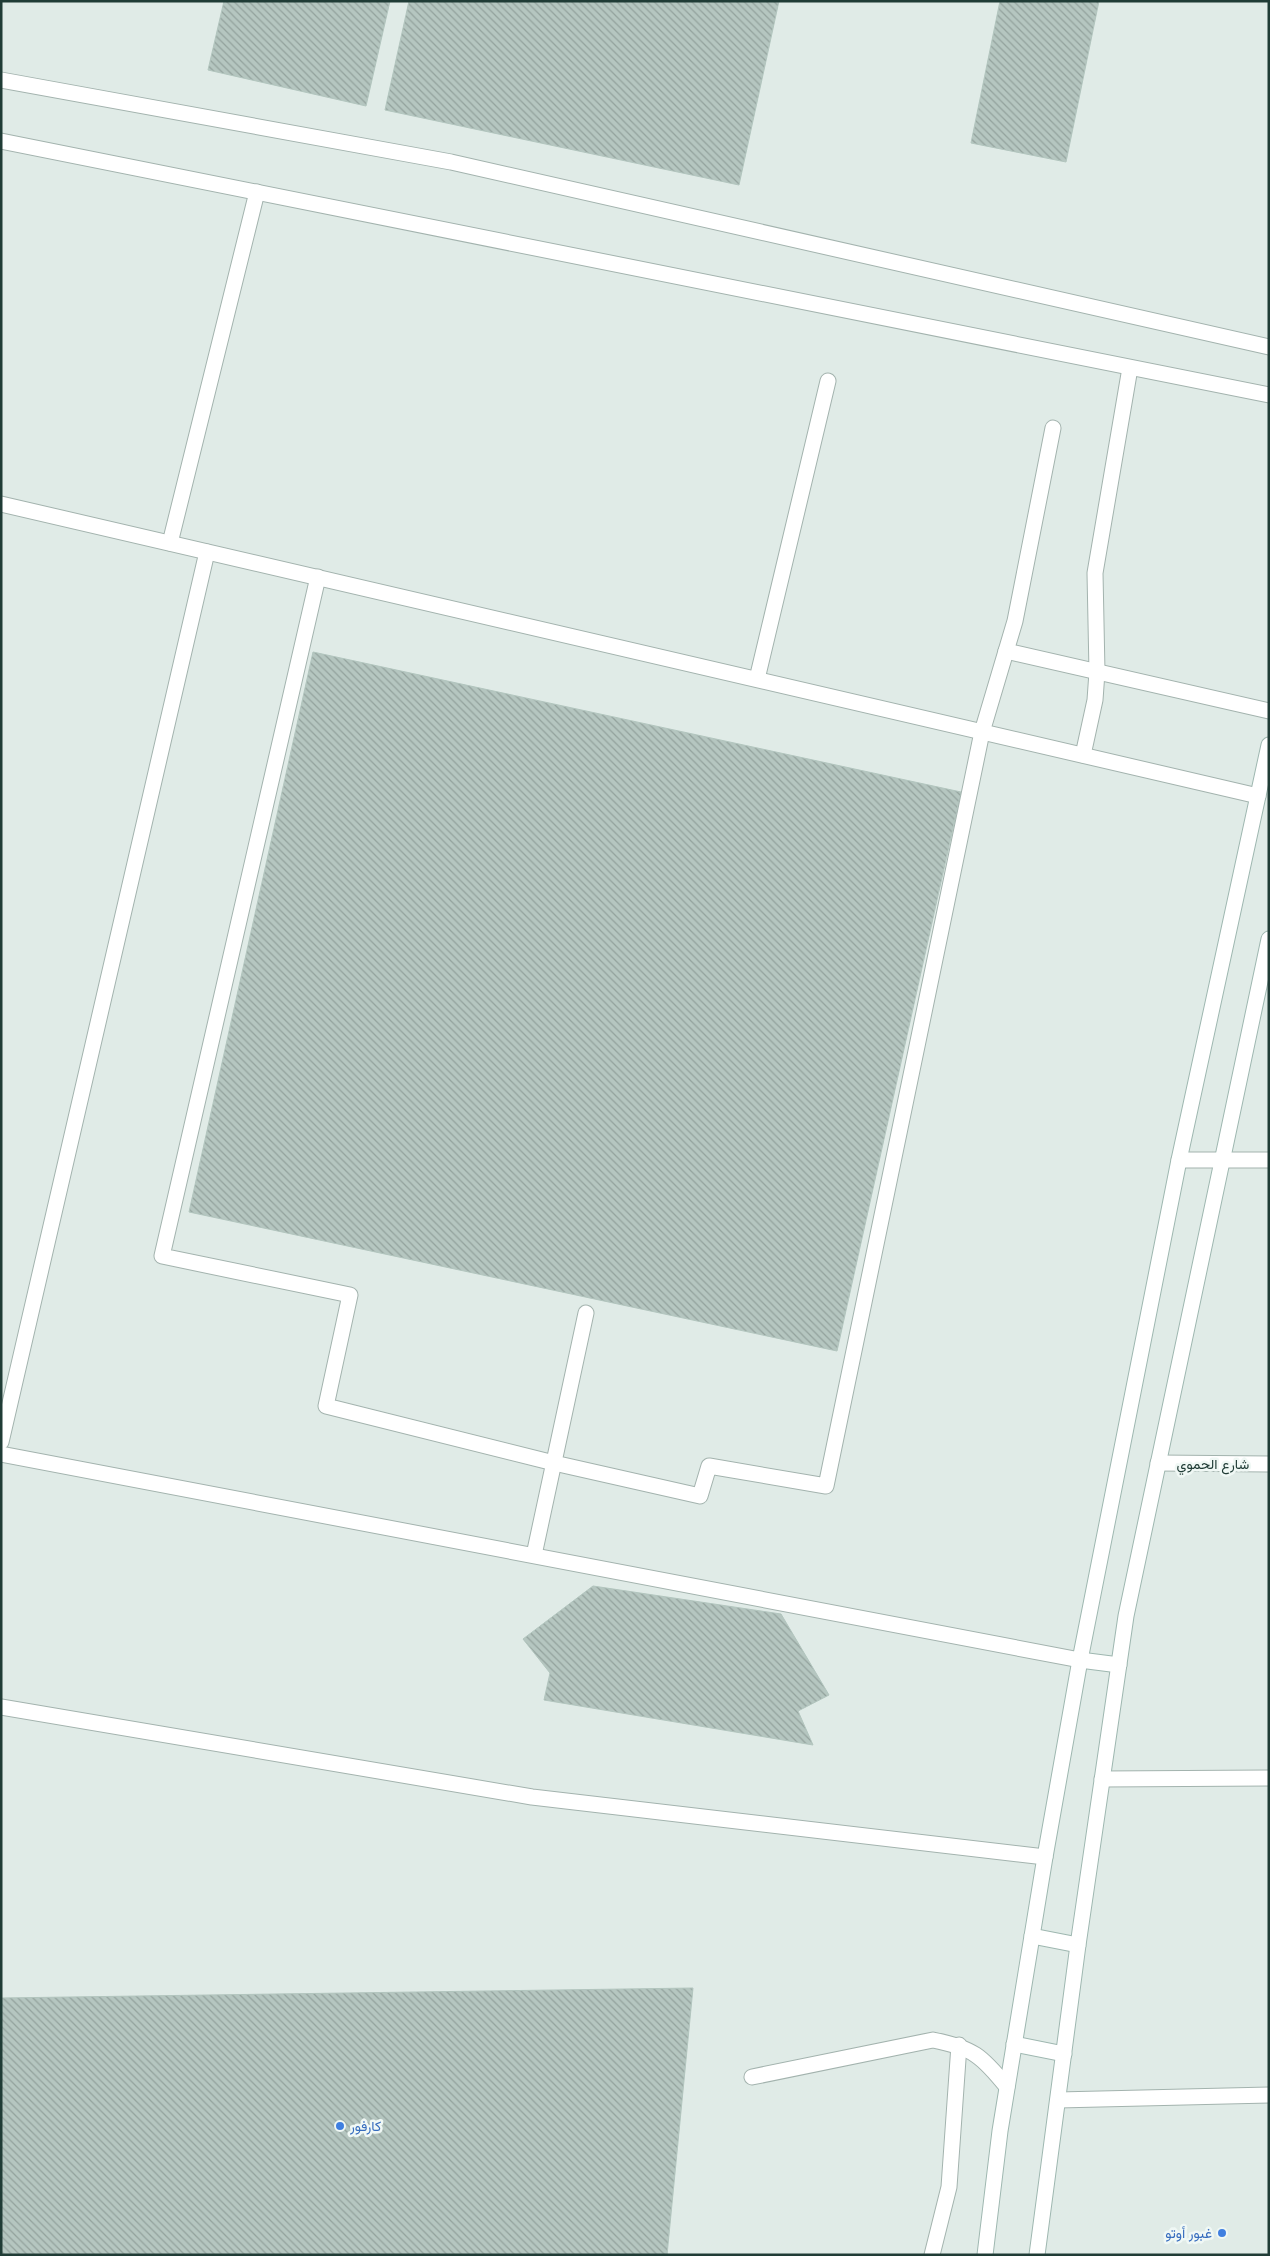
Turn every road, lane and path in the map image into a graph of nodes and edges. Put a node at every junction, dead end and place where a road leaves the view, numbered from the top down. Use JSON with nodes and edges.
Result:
{"nodes":[{"id":1,"x":1,"y":80,"type":"edge"},
{"id":2,"x":1,"y":142,"type":"edge"},
{"id":3,"x":257,"y":192,"type":"junction"},
{"id":4,"x":1269,"y":347,"type":"edge"},
{"id":5,"x":1130,"y":368,"type":"junction"},
{"id":6,"x":828,"y":381,"type":"dead end"},
{"id":7,"x":1269,"y":395,"type":"edge"},
{"id":8,"x":1053,"y":428,"type":"dead end"},
{"id":9,"x":1,"y":504,"type":"edge"},
{"id":10,"x":170,"y":543,"type":"junction"},
{"id":11,"x":207,"y":552,"type":"junction"},
{"id":12,"x":318,"y":577,"type":"junction"},
{"id":13,"x":1006,"y":651,"type":"junction"},
{"id":14,"x":1097,"y":672,"type":"junction"},
{"id":15,"x":758,"y":679,"type":"junction"},
{"id":16,"x":1269,"y":711,"type":"edge"},
{"id":17,"x":982,"y":732,"type":"junction"},
{"id":18,"x":1269,"y":744,"type":"edge"},
{"id":19,"x":1084,"y":755,"type":"junction"},
{"id":20,"x":1258,"y":796,"type":"junction"},
{"id":21,"x":1269,"y":939,"type":"edge"},
{"id":22,"x":1179,"y":1160,"type":"junction"},
{"id":23,"x":1269,"y":1160,"type":"edge"},
{"id":24,"x":1221,"y":1161,"type":"junction"},
{"id":25,"x":586,"y":1313,"type":"dead end"},
{"id":26,"x":1,"y":1442,"type":"edge"},
{"id":27,"x":1,"y":1454,"type":"edge"},
{"id":28,"x":554,"y":1463,"type":"junction"},
{"id":29,"x":1158,"y":1463,"type":"junction"},
{"id":30,"x":1269,"y":1464,"type":"edge"},
{"id":31,"x":534,"y":1555,"type":"junction"},
{"id":32,"x":1080,"y":1660,"type":"junction"},
{"id":33,"x":1119,"y":1665,"type":"junction"},
{"id":34,"x":1,"y":1707,"type":"edge"},
{"id":35,"x":1269,"y":1778,"type":"edge"},
{"id":36,"x":1102,"y":1779,"type":"junction"},
{"id":37,"x":1044,"y":1857,"type":"junction"},
{"id":38,"x":1032,"y":1936,"type":"junction"},
{"id":39,"x":1078,"y":1945,"type":"junction"},
{"id":40,"x":1014,"y":2044,"type":"junction"},
{"id":41,"x":959,"y":2045,"type":"junction"},
{"id":42,"x":1064,"y":2054,"type":"junction"},
{"id":43,"x":752,"y":2077,"type":"dead end"},
{"id":44,"x":1007,"y":2087,"type":"junction"},
{"id":45,"x":1269,"y":2095,"type":"edge"},
{"id":46,"x":1058,"y":2100,"type":"junction"},
{"id":47,"x":932,"y":2255,"type":"edge"},
{"id":48,"x":985,"y":2255,"type":"edge"},
{"id":49,"x":1036,"y":2255,"type":"edge"}],
"edges":[{"from":1,"to":4,"type":"street"},
{"from":2,"to":3,"type":"street"},
{"from":3,"to":5,"type":"street"},
{"from":3,"to":10,"type":"street"},
{"from":5,"to":7,"type":"street"},
{"from":5,"to":14,"type":"street"},
{"from":6,"to":15,"type":"street"},
{"from":8,"to":13,"type":"street"},
{"from":9,"to":10,"type":"street"},
{"from":10,"to":11,"type":"street"},
{"from":11,"to":12,"type":"street"},
{"from":11,"to":26,"type":"street"},
{"from":12,"to":15,"type":"street"},
{"from":12,"to":28,"type":"street"},
{"from":13,"to":14,"type":"street"},
{"from":13,"to":17,"type":"street"},
{"from":14,"to":16,"type":"street"},
{"from":14,"to":19,"type":"street"},
{"from":15,"to":17,"type":"street"},
{"from":17,"to":19,"type":"street"},
{"from":17,"to":28,"type":"street"},
{"from":18,"to":20,"type":"street"},
{"from":19,"to":20,"type":"street"},
{"from":20,"to":22,"type":"street"},
{"from":21,"to":24,"type":"street"},
{"from":22,"to":24,"type":"street"},
{"from":22,"to":32,"type":"street"},
{"from":23,"to":24,"type":"street"},
{"from":24,"to":29,"type":"street"},
{"from":25,"to":28,"type":"street"},
{"from":27,"to":31,"type":"street"},
{"from":28,"to":31,"type":"street"},
{"from":29,"to":30,"type":"street","name":"شارع الحموي"},
{"from":29,"to":33,"type":"street"},
{"from":31,"to":32,"type":"street"},
{"from":32,"to":33,"type":"street"},
{"from":32,"to":37,"type":"street"},
{"from":33,"to":36,"type":"street"},
{"from":34,"to":37,"type":"street"},
{"from":35,"to":36,"type":"street"},
{"from":36,"to":39,"type":"street"},
{"from":37,"to":38,"type":"street"},
{"from":38,"to":39,"type":"street"},
{"from":38,"to":40,"type":"street"},
{"from":39,"to":42,"type":"street"},
{"from":40,"to":42,"type":"street"},
{"from":40,"to":44,"type":"street"},
{"from":41,"to":43,"type":"street"},
{"from":41,"to":44,"type":"street"},
{"from":41,"to":47,"type":"street"},
{"from":42,"to":46,"type":"street"},
{"from":44,"to":48,"type":"street"},
{"from":45,"to":46,"type":"street"},
{"from":46,"to":49,"type":"street"}]}
